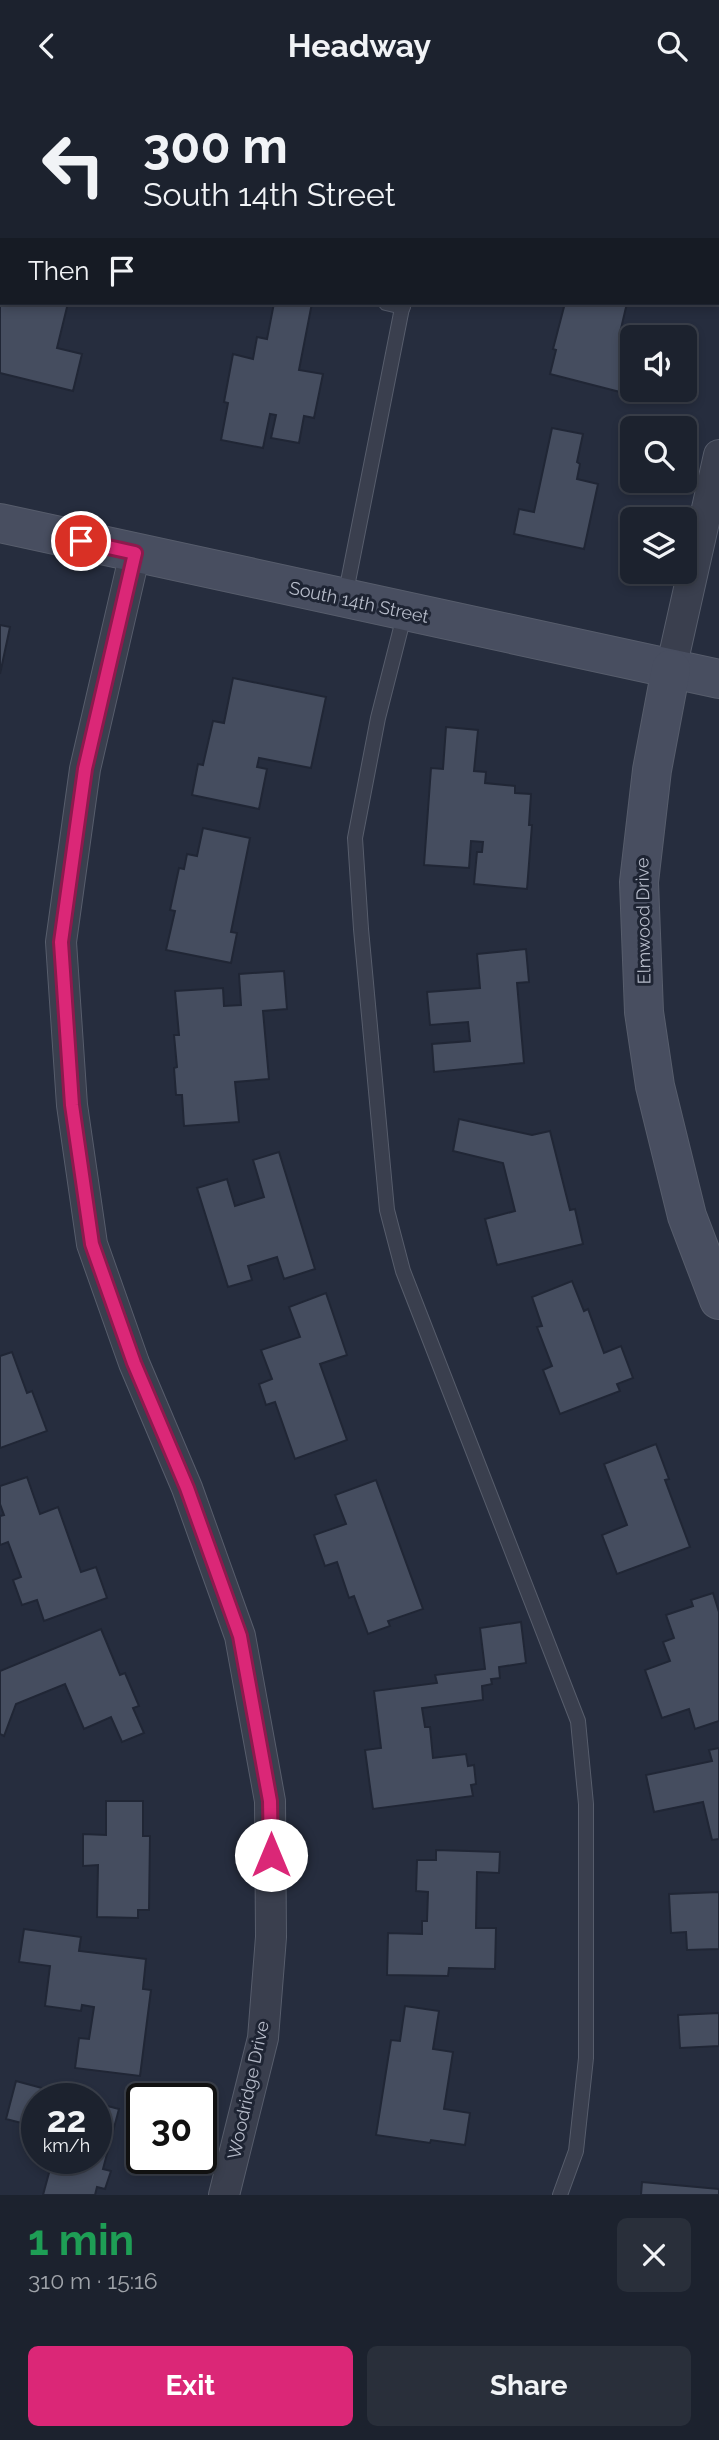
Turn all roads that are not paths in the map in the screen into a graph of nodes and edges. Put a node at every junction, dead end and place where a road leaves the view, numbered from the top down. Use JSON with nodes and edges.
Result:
{"nodes":[{"id":1,"x":403,"y":305,"type":"edge"},
{"id":2,"x":719,"y":455,"type":"edge"},
{"id":3,"x":0,"y":523,"type":"edge"},
{"id":4,"x":135,"y":553,"type":"junction"},
{"id":5,"x":345,"y":598,"type":"junction"},
{"id":6,"x":405,"y":612,"type":"junction"},
{"id":7,"x":671,"y":669,"type":"junction"},
{"id":8,"x":719,"y":679,"type":"edge"},
{"id":9,"x":719,"y":1300,"type":"edge"},
{"id":10,"x":224,"y":2195,"type":"edge"},
{"id":11,"x":560,"y":2195,"type":"edge"}],
"edges":[{"from":1,"to":5,"type":"lane"},
{"from":2,"to":7,"type":"street","name":"Elmwood Drive"},
{"from":3,"to":4,"type":"main road","name":"South 14th Street"},
{"from":4,"to":5,"type":"main road","name":"South 14th Street"},
{"from":4,"to":10,"type":"street","name":"Woodridge Drive"},
{"from":5,"to":6,"type":"main road","name":"South 14th Street"},
{"from":6,"to":7,"type":"main road","name":"South 14th Street"},
{"from":6,"to":11,"type":"lane"},
{"from":7,"to":8,"type":"main road","name":"South 14th Street"},
{"from":7,"to":9,"type":"main road","name":"Elmwood Drive"}]}
